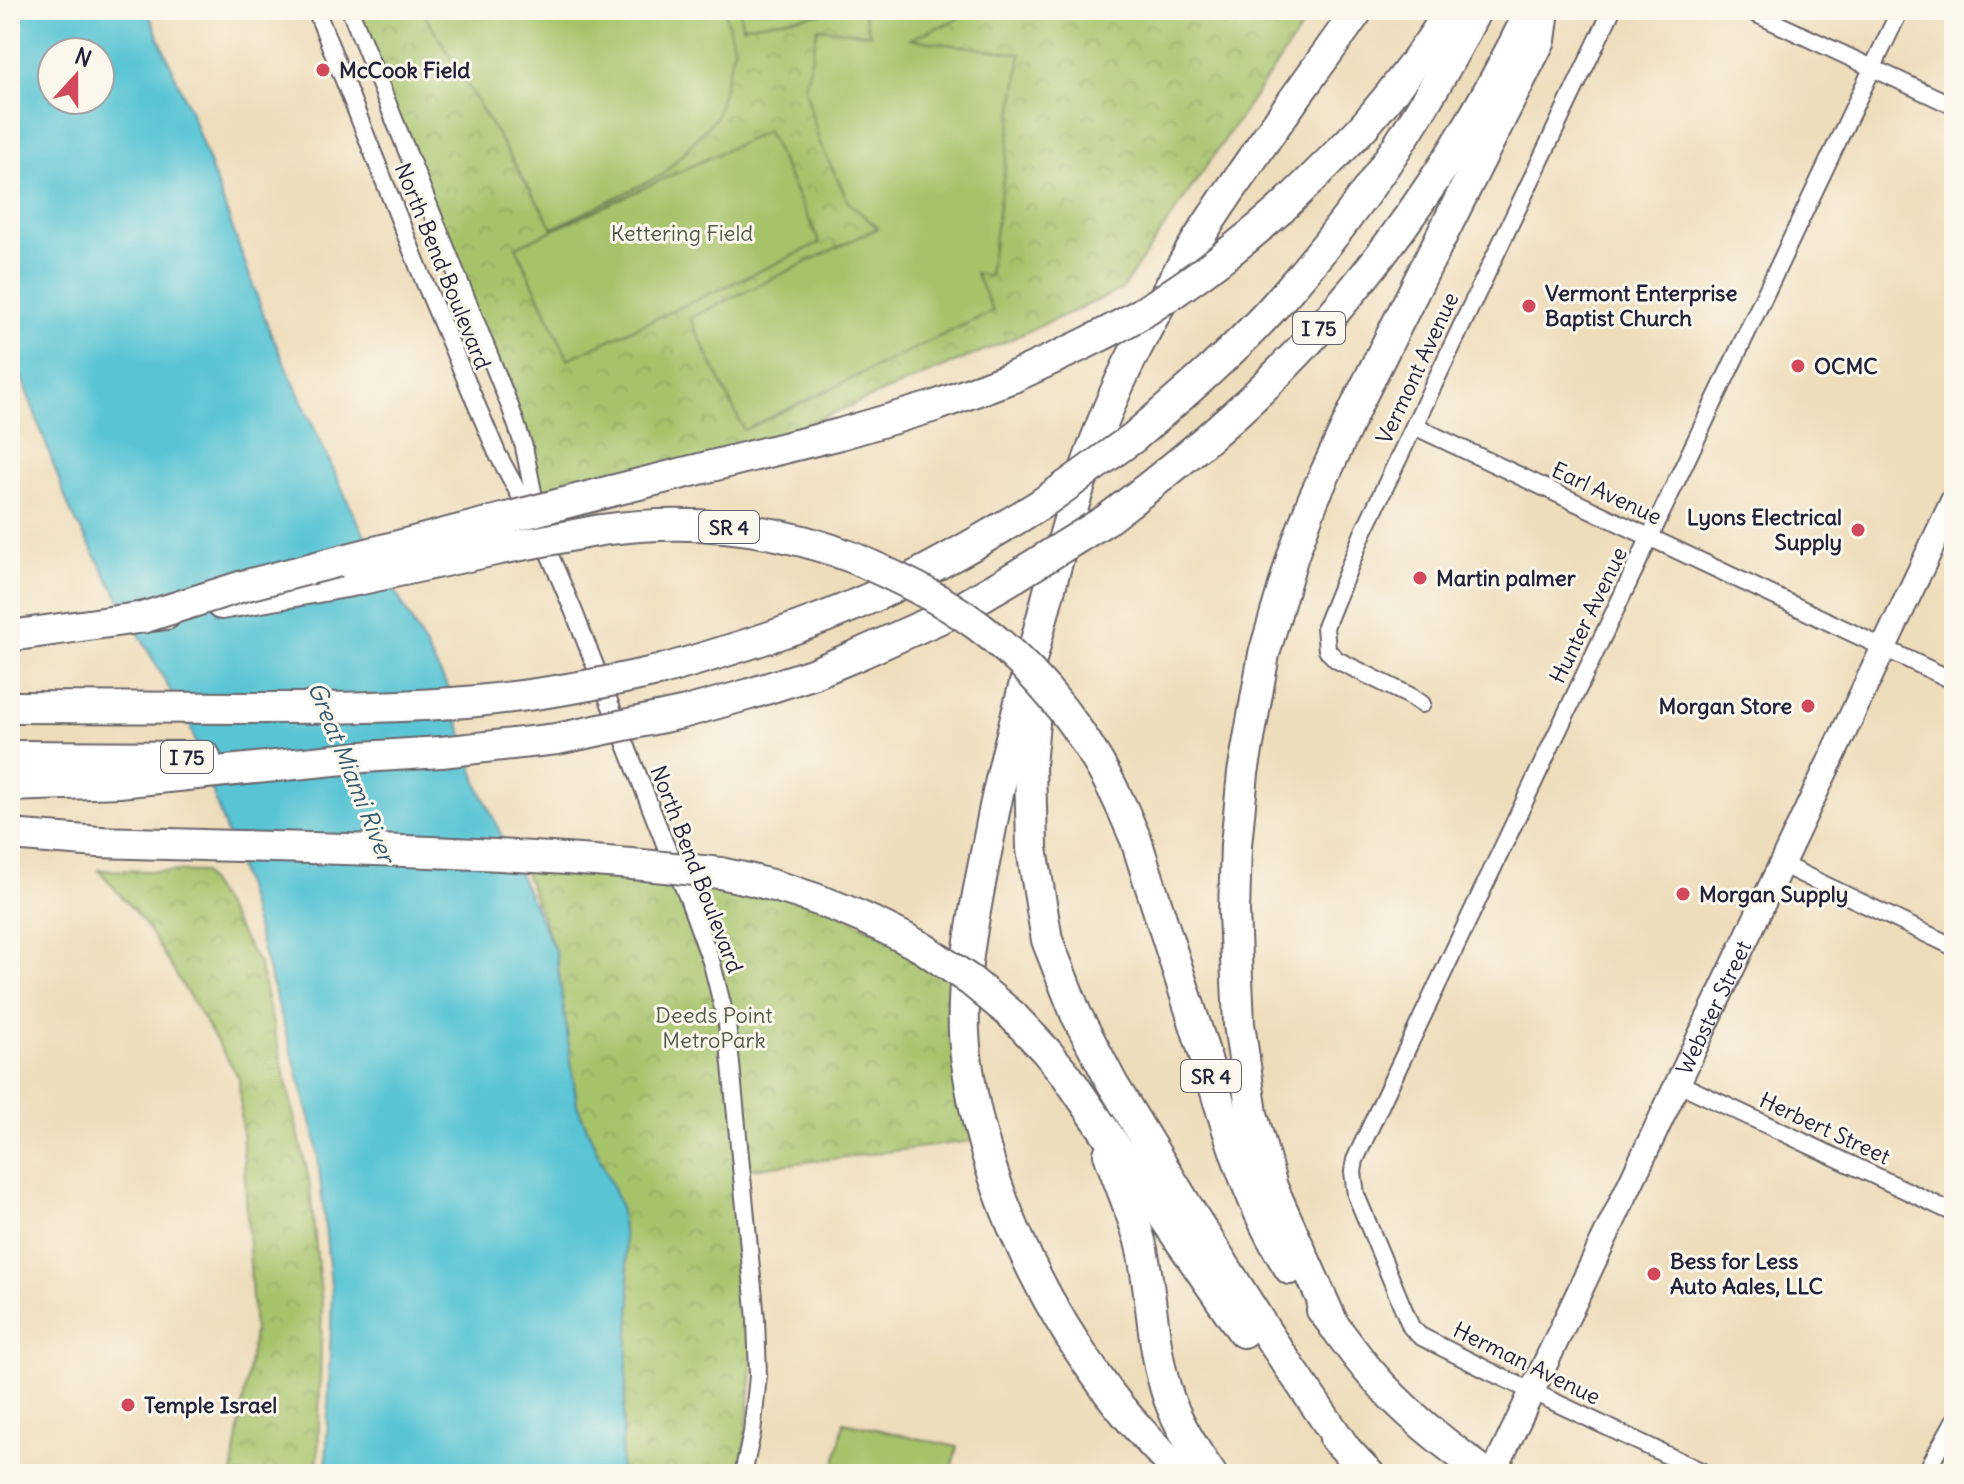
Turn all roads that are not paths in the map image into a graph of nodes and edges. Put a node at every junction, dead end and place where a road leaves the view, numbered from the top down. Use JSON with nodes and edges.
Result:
{"nodes":[{"id":1,"x":316,"y":10,"type":"edge"},
{"id":2,"x":350,"y":10,"type":"edge"},
{"id":3,"x":1358,"y":10,"type":"edge"},
{"id":4,"x":1451,"y":10,"type":"edge"},
{"id":5,"x":1476,"y":10,"type":"edge"},
{"id":6,"x":1531,"y":10,"type":"edge"},
{"id":7,"x":1544,"y":10,"type":"edge"},
{"id":8,"x":1612,"y":10,"type":"edge"},
{"id":9,"x":1748,"y":10,"type":"edge"},
{"id":10,"x":1900,"y":10,"type":"edge"},
{"id":11,"x":1873,"y":68,"type":"junction"},
{"id":12,"x":1954,"y":106,"type":"edge"},
{"id":13,"x":1414,"y":426,"type":"junction"},
{"id":14,"x":1954,"y":499,"type":"edge"},
{"id":15,"x":541,"y":534,"type":"junction"},
{"id":16,"x":1651,"y":538,"type":"junction"},
{"id":17,"x":1046,"y":604,"type":"junction"},
{"id":18,"x":142,"y":618,"type":"junction"},
{"id":19,"x":12,"y":636,"type":"edge"},
{"id":20,"x":1883,"y":649,"type":"junction"},
{"id":21,"x":1954,"y":681,"type":"edge"},
{"id":22,"x":1422,"y":704,"type":"dead end"},
{"id":23,"x":10,"y":707,"type":"edge"},
{"id":24,"x":10,"y":756,"type":"edge"},
{"id":25,"x":363,"y":757,"type":"junction"},
{"id":26,"x":10,"y":786,"type":"edge"},
{"id":27,"x":10,"y":835,"type":"edge"},
{"id":28,"x":99,"y":842,"type":"junction"},
{"id":29,"x":10,"y":844,"type":"edge"},
{"id":30,"x":1781,"y":864,"type":"junction"},
{"id":31,"x":1954,"y":947,"type":"edge"},
{"id":32,"x":1678,"y":1083,"type":"junction"},
{"id":33,"x":1094,"y":1115,"type":"junction"},
{"id":34,"x":1954,"y":1213,"type":"edge"},
{"id":35,"x":1377,"y":1243,"type":"joint"},
{"id":36,"x":1334,"y":1326,"type":"junction"},
{"id":37,"x":1533,"y":1391,"type":"junction"},
{"id":38,"x":1954,"y":1421,"type":"edge"},
{"id":39,"x":1347,"y":1451,"type":"junction"},
{"id":40,"x":743,"y":1474,"type":"edge"},
{"id":41,"x":1181,"y":1474,"type":"edge"},
{"id":42,"x":1211,"y":1474,"type":"edge"},
{"id":43,"x":1369,"y":1474,"type":"edge"},
{"id":44,"x":1486,"y":1474,"type":"edge"},
{"id":45,"x":1493,"y":1474,"type":"edge"},
{"id":46,"x":1707,"y":1474,"type":"edge"},
{"id":47,"x":1925,"y":1474,"type":"edge"}],
"edges":[{"from":1,"to":15,"type":"street","name":"North Bend Boulevard"},
{"from":2,"to":15,"type":"street","name":"North Bend Boulevard"},
{"from":3,"to":17,"type":"highway"},
{"from":4,"to":18,"type":"highway","bridge":true},
{"from":5,"to":23,"type":"highway","number":"I 75","bridge":true},
{"from":6,"to":25,"type":"highway","number":"I 75","bridge":true},
{"from":7,"to":36,"type":"highway"},
{"from":8,"to":13,"type":"street","name":"Vermont Avenue"},
{"from":9,"to":11,"type":"street"},
{"from":10,"to":11,"type":"street","name":"Hunter Avenue"},
{"from":11,"to":12,"type":"street"},
{"from":11,"to":16,"type":"street","name":"Hunter Avenue"},
{"from":13,"to":16,"type":"street","name":"Earl Avenue"},
{"from":13,"to":22,"type":"street","name":"Vermont Avenue"},
{"from":14,"to":20,"type":"street","name":"Webster Street"},
{"from":15,"to":40,"type":"street","name":"North Bend Boulevard"},
{"from":16,"to":20,"type":"street","name":"Earl Avenue"},
{"from":16,"to":35,"type":"street","name":"Hunter Avenue"},
{"from":17,"to":39,"type":"highway"},
{"from":17,"to":41,"type":"highway"},
{"from":18,"to":19,"type":"highway","number":"SR 4"},
{"from":18,"to":36,"type":"highway","number":"SR 4","bridge":true},
{"from":20,"to":21,"type":"street","name":"Earl Avenue"},
{"from":20,"to":30,"type":"street","name":"Webster Street"},
{"from":24,"to":25,"type":"highway","number":"I 75"},
{"from":25,"to":26,"type":"highway"},
{"from":27,"to":28,"type":"highway"},
{"from":28,"to":29,"type":"highway"},
{"from":28,"to":33,"type":"highway","bridge":true},
{"from":30,"to":31,"type":"street"},
{"from":30,"to":32,"type":"street","name":"Webster Street"},
{"from":32,"to":34,"type":"street","name":"Herbert Street"},
{"from":32,"to":37,"type":"street","name":"Webster Street"},
{"from":33,"to":39,"type":"highway"},
{"from":33,"to":42,"type":"highway"},
{"from":35,"to":37,"type":"street","name":"Herman Avenue"},
{"from":36,"to":44,"type":"highway","number":"SR 4"},
{"from":37,"to":45,"type":"street","name":"Webster Street"},
{"from":37,"to":46,"type":"street","name":"Herman Avenue"},
{"from":38,"to":47,"type":"street"},
{"from":39,"to":43,"type":"highway"}]}
